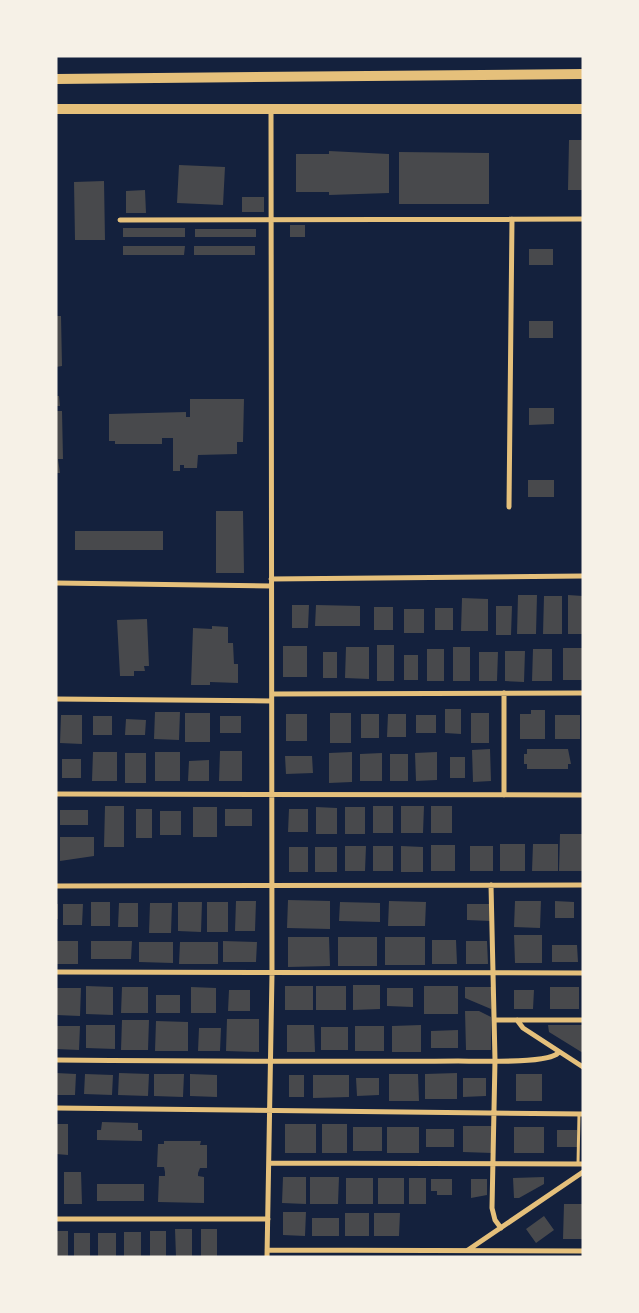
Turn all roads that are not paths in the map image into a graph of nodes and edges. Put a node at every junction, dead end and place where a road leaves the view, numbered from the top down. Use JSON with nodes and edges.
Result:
{"nodes":[{"id":1,"x":583,"y":74,"type":"edge"},
{"id":2,"x":56,"y":79,"type":"edge"},
{"id":3,"x":271,"y":108,"type":"junction"},
{"id":4,"x":56,"y":109,"type":"edge"},
{"id":5,"x":583,"y":109,"type":"edge"},
{"id":6,"x":512,"y":219,"type":"junction"},
{"id":7,"x":583,"y":219,"type":"edge"},
{"id":8,"x":120,"y":220,"type":"dead end"},
{"id":9,"x":271,"y":220,"type":"junction"},
{"id":10,"x":509,"y":508,"type":"dead end"},
{"id":11,"x":583,"y":576,"type":"edge"},
{"id":12,"x":272,"y":579,"type":"junction"},
{"id":13,"x":56,"y":583,"type":"edge"},
{"id":14,"x":271,"y":586,"type":"junction"},
{"id":15,"x":504,"y":693,"type":"junction"},
{"id":16,"x":583,"y":693,"type":"edge"},
{"id":17,"x":272,"y":694,"type":"junction"},
{"id":18,"x":56,"y":699,"type":"edge"},
{"id":19,"x":271,"y":701,"type":"junction"},
{"id":20,"x":56,"y":794,"type":"edge"},
{"id":21,"x":272,"y":794,"type":"junction"},
{"id":22,"x":504,"y":795,"type":"junction"},
{"id":23,"x":583,"y":795,"type":"edge"},
{"id":24,"x":583,"y":885,"type":"edge"},
{"id":25,"x":56,"y":886,"type":"edge"},
{"id":26,"x":272,"y":886,"type":"junction"},
{"id":27,"x":491,"y":886,"type":"junction"},
{"id":28,"x":56,"y":972,"type":"edge"},
{"id":29,"x":583,"y":973,"type":"edge"},
{"id":30,"x":272,"y":974,"type":"junction"},
{"id":31,"x":493,"y":974,"type":"junction"},
{"id":32,"x":494,"y":1020,"type":"junction"},
{"id":33,"x":518,"y":1020,"type":"junction"},
{"id":34,"x":583,"y":1020,"type":"edge"},
{"id":35,"x":558,"y":1053,"type":"junction"},
{"id":36,"x":56,"y":1060,"type":"edge"},
{"id":37,"x":495,"y":1060,"type":"junction"},
{"id":38,"x":271,"y":1062,"type":"junction"},
{"id":39,"x":583,"y":1067,"type":"edge"},
{"id":40,"x":56,"y":1108,"type":"edge"},
{"id":41,"x":270,"y":1112,"type":"junction"},
{"id":42,"x":494,"y":1113,"type":"junction"},
{"id":43,"x":581,"y":1114,"type":"edge"},
{"id":44,"x":269,"y":1163,"type":"junction"},
{"id":45,"x":493,"y":1164,"type":"junction"},
{"id":46,"x":581,"y":1164,"type":"edge"},
{"id":47,"x":583,"y":1172,"type":"edge"},
{"id":48,"x":56,"y":1219,"type":"edge"},
{"id":49,"x":268,"y":1219,"type":"junction"},
{"id":50,"x":500,"y":1228,"type":"junction"},
{"id":51,"x":267,"y":1250,"type":"junction"},
{"id":52,"x":468,"y":1250,"type":"junction"},
{"id":53,"x":583,"y":1251,"type":"edge"},
{"id":54,"x":267,"y":1257,"type":"edge"}],
"edges":[{"from":1,"to":2,"type":"main road"},
{"from":3,"to":4,"type":"main road"},
{"from":3,"to":5,"type":"main road"},
{"from":3,"to":9,"type":"street"},
{"from":6,"to":7,"type":"street"},
{"from":6,"to":9,"type":"street"},
{"from":6,"to":10,"type":"street"},
{"from":8,"to":9,"type":"street"},
{"from":9,"to":12,"type":"street"},
{"from":11,"to":12,"type":"street"},
{"from":12,"to":14,"type":"street"},
{"from":13,"to":14,"type":"street"},
{"from":14,"to":17,"type":"street"},
{"from":15,"to":16,"type":"street"},
{"from":15,"to":17,"type":"street"},
{"from":15,"to":22,"type":"street"},
{"from":17,"to":19,"type":"street"},
{"from":18,"to":19,"type":"street"},
{"from":19,"to":21,"type":"street"},
{"from":20,"to":21,"type":"street"},
{"from":21,"to":22,"type":"street"},
{"from":21,"to":26,"type":"street"},
{"from":22,"to":23,"type":"street"},
{"from":24,"to":27,"type":"street"},
{"from":25,"to":26,"type":"street"},
{"from":26,"to":27,"type":"street"},
{"from":26,"to":30,"type":"street"},
{"from":27,"to":31,"type":"street"},
{"from":28,"to":30,"type":"street"},
{"from":29,"to":31,"type":"street"},
{"from":30,"to":31,"type":"street"},
{"from":30,"to":38,"type":"street"},
{"from":31,"to":32,"type":"street"},
{"from":32,"to":33,"type":"street"},
{"from":32,"to":37,"type":"street"},
{"from":33,"to":34,"type":"street"},
{"from":33,"to":35,"type":"street"},
{"from":35,"to":37,"type":"street"},
{"from":35,"to":39,"type":"street"},
{"from":36,"to":38,"type":"street"},
{"from":37,"to":38,"type":"street"},
{"from":37,"to":42,"type":"street"},
{"from":38,"to":41,"type":"street"},
{"from":40,"to":41,"type":"street"},
{"from":41,"to":42,"type":"street"},
{"from":41,"to":44,"type":"street"},
{"from":42,"to":43,"type":"street"},
{"from":42,"to":45,"type":"street"},
{"from":43,"to":46,"type":"lane"},
{"from":44,"to":45,"type":"street"},
{"from":44,"to":49,"type":"street"},
{"from":45,"to":46,"type":"street"},
{"from":45,"to":50,"type":"street"},
{"from":47,"to":50,"type":"street"},
{"from":48,"to":49,"type":"street"},
{"from":49,"to":51,"type":"street"},
{"from":50,"to":52,"type":"street"},
{"from":51,"to":52,"type":"street"},
{"from":51,"to":54,"type":"street"},
{"from":52,"to":53,"type":"street"}]}
